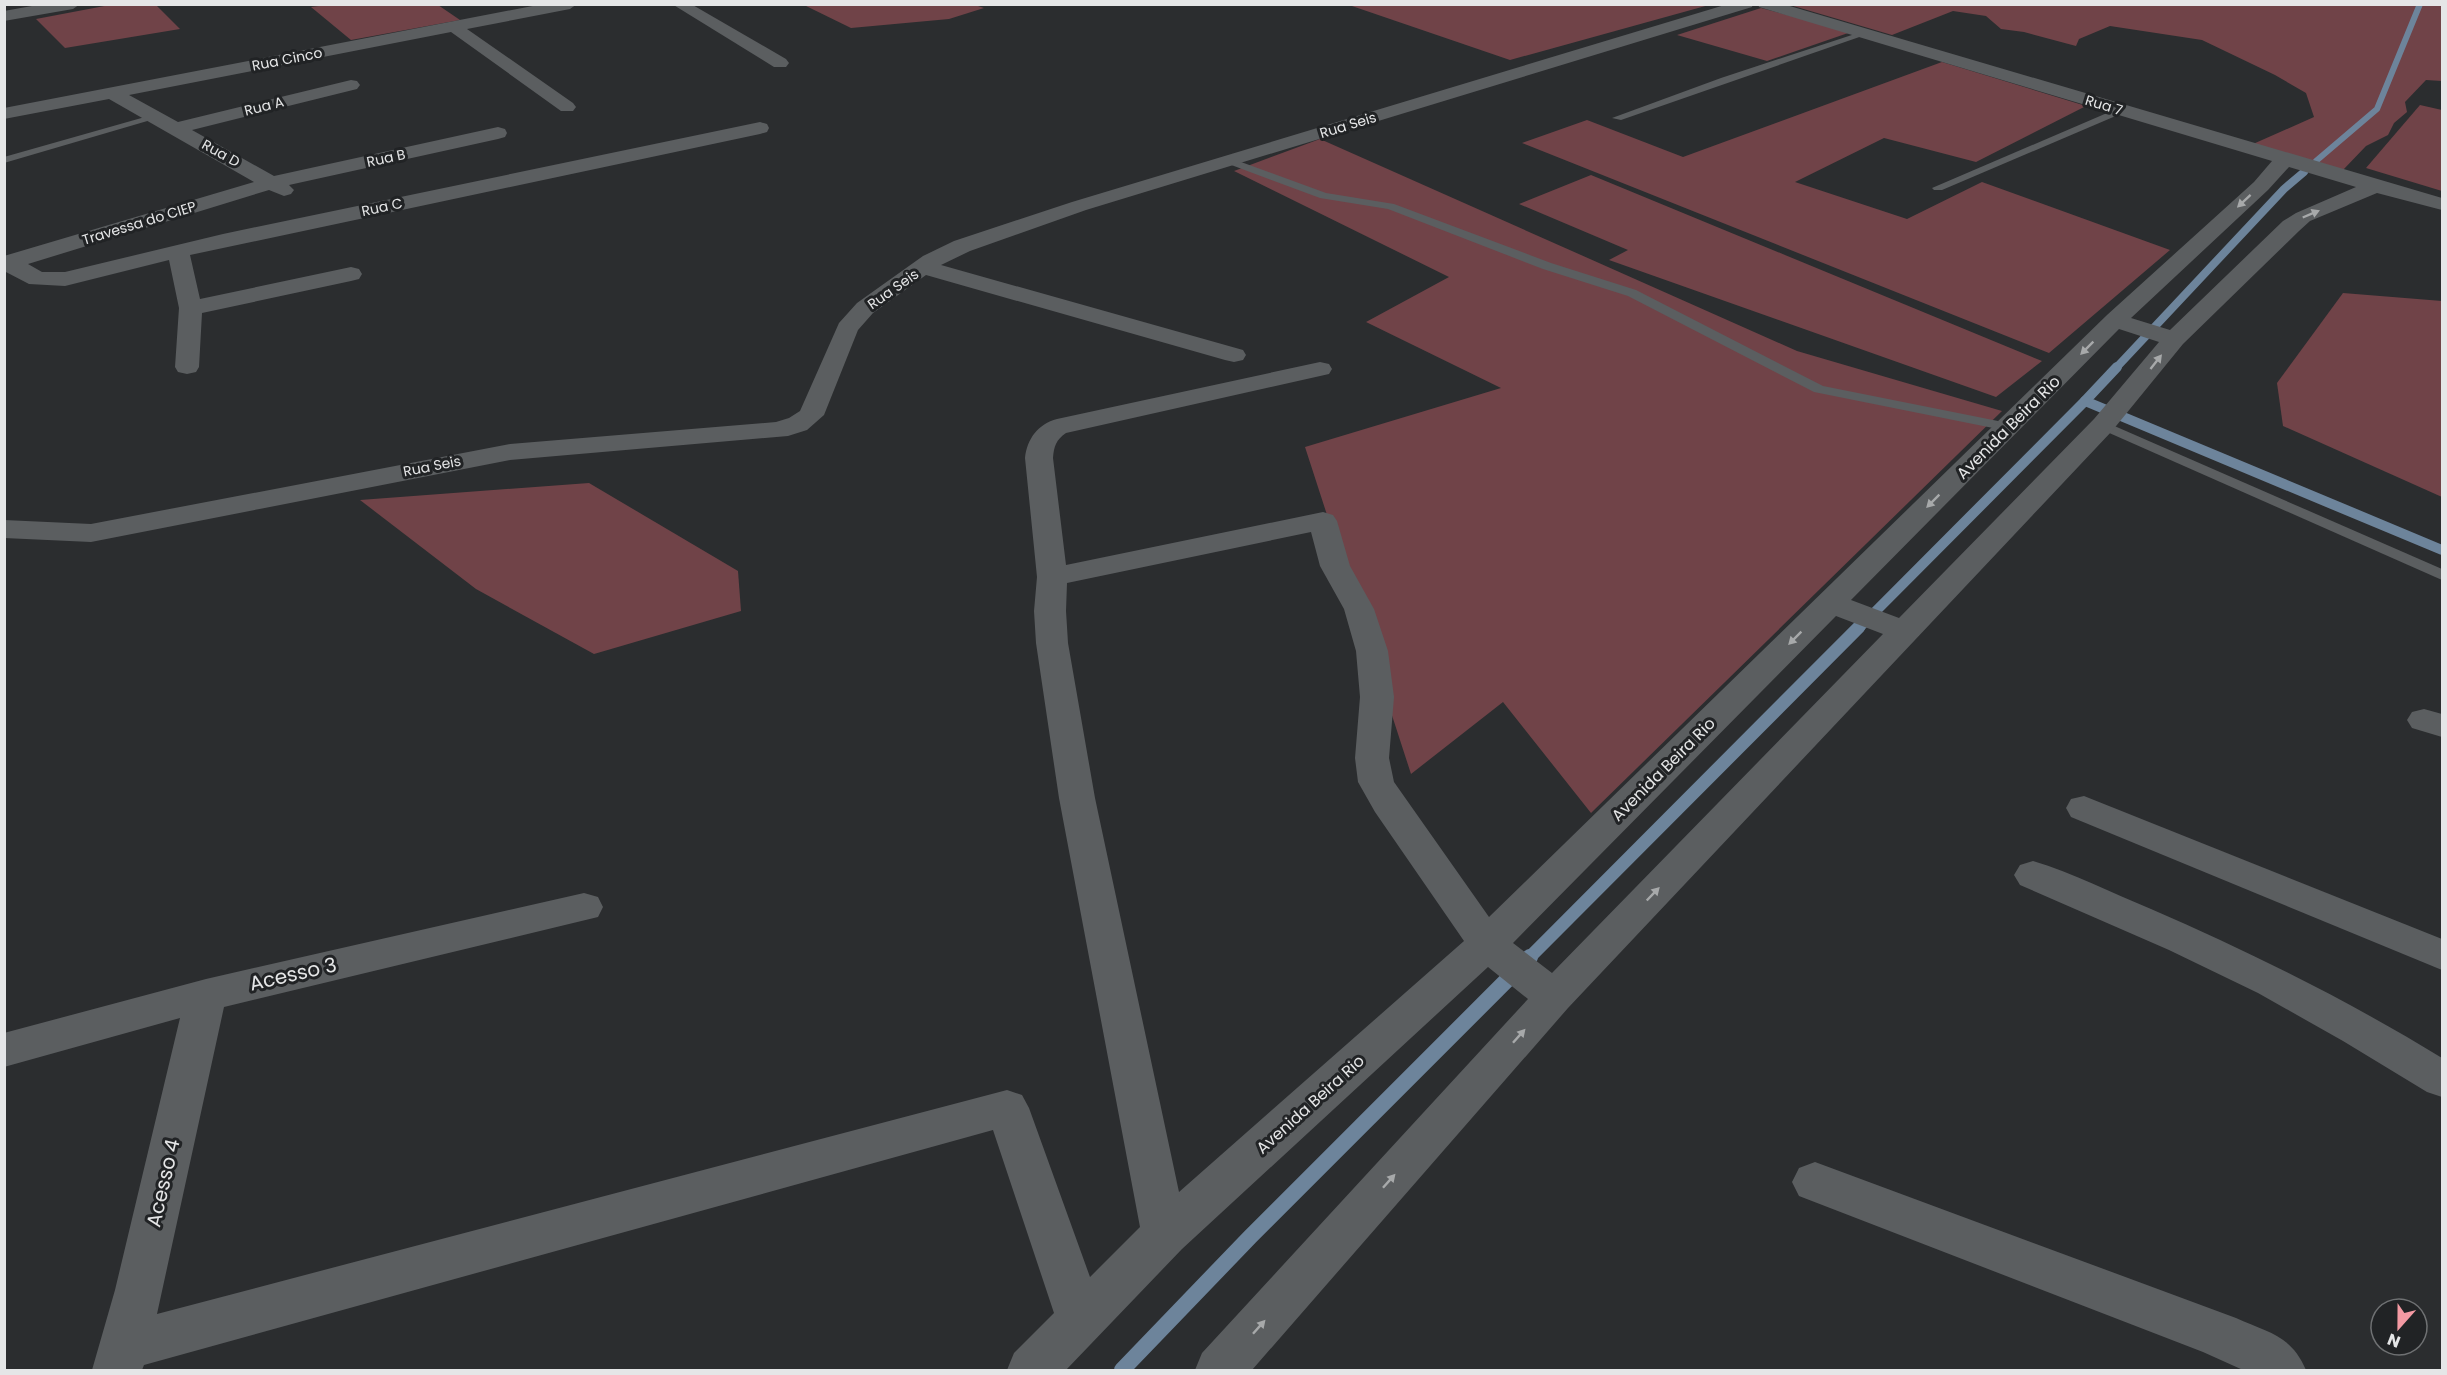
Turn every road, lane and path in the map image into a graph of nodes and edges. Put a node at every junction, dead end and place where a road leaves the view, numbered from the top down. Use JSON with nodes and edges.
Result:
{"nodes":[{"id":1,"x":73,"y":4,"type":"edge"},
{"id":2,"x":570,"y":4,"type":"edge"},
{"id":3,"x":679,"y":4,"type":"edge"},
{"id":4,"x":1746,"y":4,"type":"edge"},
{"id":5,"x":1765,"y":4,"type":"edge"},
{"id":6,"x":4,"y":16,"type":"edge"},
{"id":7,"x":454,"y":27,"type":"junction"},
{"id":8,"x":1864,"y":34,"type":"junction"},
{"id":9,"x":780,"y":63,"type":"dead end"},
{"id":10,"x":351,"y":85,"type":"dead end"},
{"id":11,"x":112,"y":93,"type":"junction"},
{"id":12,"x":567,"y":107,"type":"dead end"},
{"id":13,"x":2121,"y":110,"type":"junction"},
{"id":14,"x":4,"y":114,"type":"edge"},
{"id":15,"x":156,"y":117,"type":"junction"},
{"id":16,"x":1617,"y":118,"type":"dead end"},
{"id":17,"x":178,"y":128,"type":"junction"},
{"id":18,"x":760,"y":128,"type":"dead end"},
{"id":19,"x":498,"y":133,"type":"dead end"},
{"id":20,"x":2285,"y":159,"type":"junction"},
{"id":21,"x":4,"y":160,"type":"edge"},
{"id":22,"x":1230,"y":161,"type":"junction"},
{"id":23,"x":274,"y":182,"type":"junction"},
{"id":24,"x":2375,"y":186,"type":"junction"},
{"id":25,"x":1938,"y":188,"type":"dead end"},
{"id":26,"x":2442,"y":204,"type":"edge"},
{"id":27,"x":325,"y":219,"type":"junction"},
{"id":28,"x":178,"y":251,"type":"junction"},
{"id":29,"x":7,"y":263,"type":"edge"},
{"id":30,"x":924,"y":267,"type":"junction"},
{"id":31,"x":351,"y":274,"type":"dead end"},
{"id":32,"x":191,"y":308,"type":"junction"},
{"id":33,"x":2126,"y":323,"type":"junction"},
{"id":34,"x":2169,"y":337,"type":"junction"},
{"id":35,"x":1234,"y":355,"type":"dead end"},
{"id":36,"x":187,"y":367,"type":"dead end"},
{"id":37,"x":1320,"y":369,"type":"dead end"},
{"id":38,"x":2110,"y":417,"type":"junction"},
{"id":39,"x":2008,"y":427,"type":"junction"},
{"id":40,"x":4,"y":529,"type":"edge"},
{"id":41,"x":2442,"y":575,"type":"edge"},
{"id":42,"x":1052,"y":577,"type":"junction"},
{"id":43,"x":1841,"y":607,"type":"junction"},
{"id":44,"x":1896,"y":628,"type":"junction"},
{"id":45,"x":2084,"y":808,"type":"dead end"},
{"id":46,"x":2033,"y":875,"type":"dead end"},
{"id":47,"x":584,"y":907,"type":"dead end"},
{"id":48,"x":1493,"y":950,"type":"junction"},
{"id":49,"x":2442,"y":955,"type":"edge"},
{"id":50,"x":1544,"y":989,"type":"junction"},
{"id":51,"x":206,"y":995,"type":"junction"},
{"id":52,"x":4,"y":1050,"type":"edge"},
{"id":53,"x":2442,"y":1080,"type":"edge"},
{"id":54,"x":1815,"y":1182,"type":"dead end"},
{"id":55,"x":1165,"y":1234,"type":"junction"},
{"id":56,"x":1081,"y":1320,"type":"junction"},
{"id":57,"x":120,"y":1359,"type":"edge"},
{"id":58,"x":1224,"y":1369,"type":"edge"},
{"id":59,"x":1032,"y":1371,"type":"edge"},
{"id":60,"x":2281,"y":1371,"type":"edge"}],
"edges":[{"from":1,"to":6,"type":"street"},
{"from":2,"to":7,"type":"street","name":"Rua Cinco"},
{"from":3,"to":9,"type":"street"},
{"from":4,"to":22,"type":"street","name":"Rua Seis"},
{"from":5,"to":8,"type":"street","name":"Rua 7"},
{"from":7,"to":11,"type":"street","name":"Rua Cinco"},
{"from":7,"to":12,"type":"street"},
{"from":8,"to":13,"type":"street","name":"Rua 7"},
{"from":8,"to":16,"type":"lane"},
{"from":10,"to":17,"type":"street","name":"Rua A"},
{"from":11,"to":14,"type":"street","name":"Rua Cinco"},
{"from":11,"to":15,"type":"street","name":"Rua D"},
{"from":13,"to":20,"type":"street","name":"Rua 7"},
{"from":13,"to":25,"type":"lane"},
{"from":15,"to":17,"type":"street","name":"Rua D"},
{"from":15,"to":21,"type":"lane"},
{"from":17,"to":23,"type":"street","name":"Rua D"},
{"from":18,"to":27,"type":"street","name":"Rua C"},
{"from":19,"to":23,"type":"street","name":"Rua B"},
{"from":20,"to":24,"type":"street","name":"Rua 7"},
{"from":20,"to":33,"type":"street","name":"Avenida Beira Rio","one_way":true},
{"from":22,"to":30,"type":"street","name":"Rua Seis"},
{"from":22,"to":39,"type":"lane"},
{"from":23,"to":27,"type":"street","name":"Rua D"},
{"from":23,"to":29,"type":"street","name":"Travessa do CIEP"},
{"from":24,"to":26,"type":"street","name":"Rua 7"},
{"from":34,"to":24,"type":"street","one_way":true},
{"from":27,"to":28,"type":"street","name":"Rua C"},
{"from":28,"to":29,"type":"street","name":"Rua C"},
{"from":28,"to":32,"type":"street"},
{"from":30,"to":35,"type":"street"},
{"from":30,"to":40,"type":"street","name":"Rua Seis"},
{"from":31,"to":32,"type":"street"},
{"from":32,"to":36,"type":"street"},
{"from":33,"to":34,"type":"street"},
{"from":33,"to":39,"type":"street","name":"Avenida Beira Rio","one_way":true},
{"from":38,"to":34,"type":"street","one_way":true},
{"from":37,"to":42,"type":"street"},
{"from":38,"to":41,"type":"lane"},
{"from":38,"to":44,"type":"street"},
{"from":39,"to":43,"type":"street","name":"Avenida Beira Rio","one_way":true},
{"from":42,"to":48,"type":"street"},
{"from":42,"to":55,"type":"street"},
{"from":43,"to":44,"type":"street"},
{"from":43,"to":48,"type":"street","name":"Avenida Beira Rio","one_way":true},
{"from":50,"to":44,"type":"street","one_way":true},
{"from":45,"to":49,"type":"street"},
{"from":46,"to":53,"type":"street"},
{"from":47,"to":51,"type":"street","name":"Acesso 3"},
{"from":48,"to":50,"type":"street"},
{"from":48,"to":55,"type":"street","name":"Avenida Beira Rio"},
{"from":58,"to":50,"type":"street","one_way":true},
{"from":51,"to":52,"type":"street","name":"Acesso 3"},
{"from":51,"to":57,"type":"street","name":"Acesso 4"},
{"from":54,"to":60,"type":"street"},
{"from":55,"to":56,"type":"street","name":"Avenida Beira Rio"},
{"from":56,"to":57,"type":"street"},
{"from":56,"to":59,"type":"street","name":"Avenida Beira Rio"}]}
